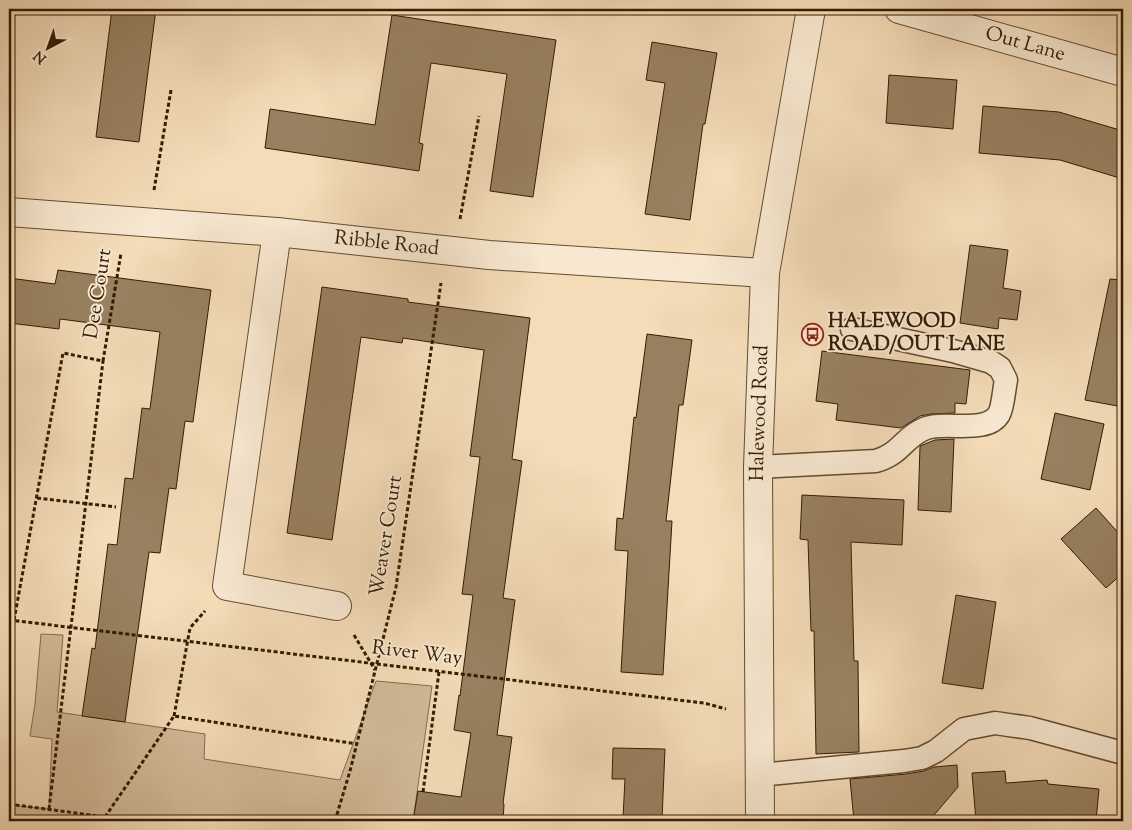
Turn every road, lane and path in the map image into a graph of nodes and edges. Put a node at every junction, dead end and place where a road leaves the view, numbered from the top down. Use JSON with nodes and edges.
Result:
{"nodes":[{"id":1,"x":810,"y":9,"type":"edge"},
{"id":2,"x":899,"y":9,"type":"edge"},
{"id":3,"x":1123,"y":72,"type":"edge"},
{"id":4,"x":171,"y":90,"type":"dead end"},
{"id":5,"x":479,"y":116,"type":"dead end"},
{"id":6,"x":9,"y":212,"type":"edge"},
{"id":7,"x":137,"y":221,"type":"junction"},
{"id":8,"x":278,"y":232,"type":"junction"},
{"id":9,"x":450,"y":251,"type":"junction"},
{"id":10,"x":765,"y":274,"type":"junction"},
{"id":11,"x":852,"y":329,"type":"dead end"},
{"id":12,"x":103,"y":361,"type":"junction"},
{"id":13,"x":758,"y":468,"type":"junction"},
{"id":14,"x":37,"y":498,"type":"junction"},
{"id":15,"x":86,"y":504,"type":"junction"},
{"id":16,"x":116,"y":507,"type":"dead end"},
{"id":17,"x":227,"y":586,"type":"junction"},
{"id":18,"x":337,"y":606,"type":"joint"},
{"id":19,"x":9,"y":620,"type":"edge"},
{"id":20,"x":14,"y":620,"type":"junction"},
{"id":21,"x":71,"y":628,"type":"junction"},
{"id":22,"x":187,"y":642,"type":"junction"},
{"id":23,"x":371,"y":663,"type":"junction"},
{"id":24,"x":377,"y":664,"type":"junction"},
{"id":25,"x":375,"y":670,"type":"junction"},
{"id":26,"x":439,"y":672,"type":"junction"},
{"id":27,"x":174,"y":716,"type":"junction"},
{"id":28,"x":758,"y":718,"type":"junction"},
{"id":29,"x":357,"y":744,"type":"junction"},
{"id":30,"x":1123,"y":753,"type":"edge"},
{"id":31,"x":759,"y":775,"type":"junction"},
{"id":32,"x":423,"y":792,"type":"dead end"},
{"id":33,"x":9,"y":804,"type":"edge"},
{"id":34,"x":49,"y":809,"type":"junction"},
{"id":35,"x":104,"y":819,"type":"edge"},
{"id":36,"x":336,"y":821,"type":"edge"},
{"id":37,"x":760,"y":821,"type":"edge"}],
"edges":[{"from":1,"to":10,"type":"street","name":"Halewood Road"},
{"from":2,"to":3,"type":"street","name":"Out Lane"},
{"from":4,"to":7,"type":"path","name":"Dee Court"},
{"from":5,"to":9,"type":"path","name":"Weaver Court"},
{"from":6,"to":7,"type":"street","name":"Ribble Road"},
{"from":7,"to":8,"type":"street","name":"Ribble Road"},
{"from":7,"to":12,"type":"path","name":"Dee Court"},
{"from":8,"to":9,"type":"street","name":"Ribble Road"},
{"from":8,"to":17,"type":"street"},
{"from":9,"to":10,"type":"street","name":"Ribble Road"},
{"from":9,"to":24,"type":"path","name":"Weaver Court"},
{"from":10,"to":13,"type":"street","name":"Halewood Road"},
{"from":11,"to":13,"type":"lane"},
{"from":12,"to":14,"type":"path","name":"Dee Court"},
{"from":12,"to":15,"type":"path"},
{"from":13,"to":28,"type":"street","name":"Halewood Road"},
{"from":14,"to":15,"type":"path"},
{"from":14,"to":20,"type":"path","name":"Dee Court"},
{"from":15,"to":16,"type":"path"},
{"from":15,"to":21,"type":"path"},
{"from":17,"to":18,"type":"street"},
{"from":17,"to":22,"type":"path"},
{"from":18,"to":23,"type":"path"},
{"from":19,"to":20,"type":"path","name":"River Way"},
{"from":20,"to":21,"type":"path","name":"River Way"},
{"from":21,"to":22,"type":"path","name":"River Way"},
{"from":21,"to":34,"type":"path"},
{"from":22,"to":23,"type":"path","name":"River Way"},
{"from":22,"to":27,"type":"path"},
{"from":23,"to":24,"type":"path","name":"River Way"},
{"from":23,"to":25,"type":"path"},
{"from":24,"to":25,"type":"path","name":"Weaver Court"},
{"from":24,"to":26,"type":"path","name":"River Way"},
{"from":25,"to":29,"type":"path","name":"Weaver Court"},
{"from":26,"to":28,"type":"path","name":"River Way"},
{"from":26,"to":32,"type":"path"},
{"from":27,"to":29,"type":"path"},
{"from":27,"to":35,"type":"path"},
{"from":28,"to":31,"type":"street","name":"Halewood Road"},
{"from":29,"to":36,"type":"path","name":"Weaver Court"},
{"from":30,"to":31,"type":"lane"},
{"from":31,"to":37,"type":"street","name":"Halewood Road"},
{"from":33,"to":34,"type":"path"},
{"from":34,"to":35,"type":"path"}]}
